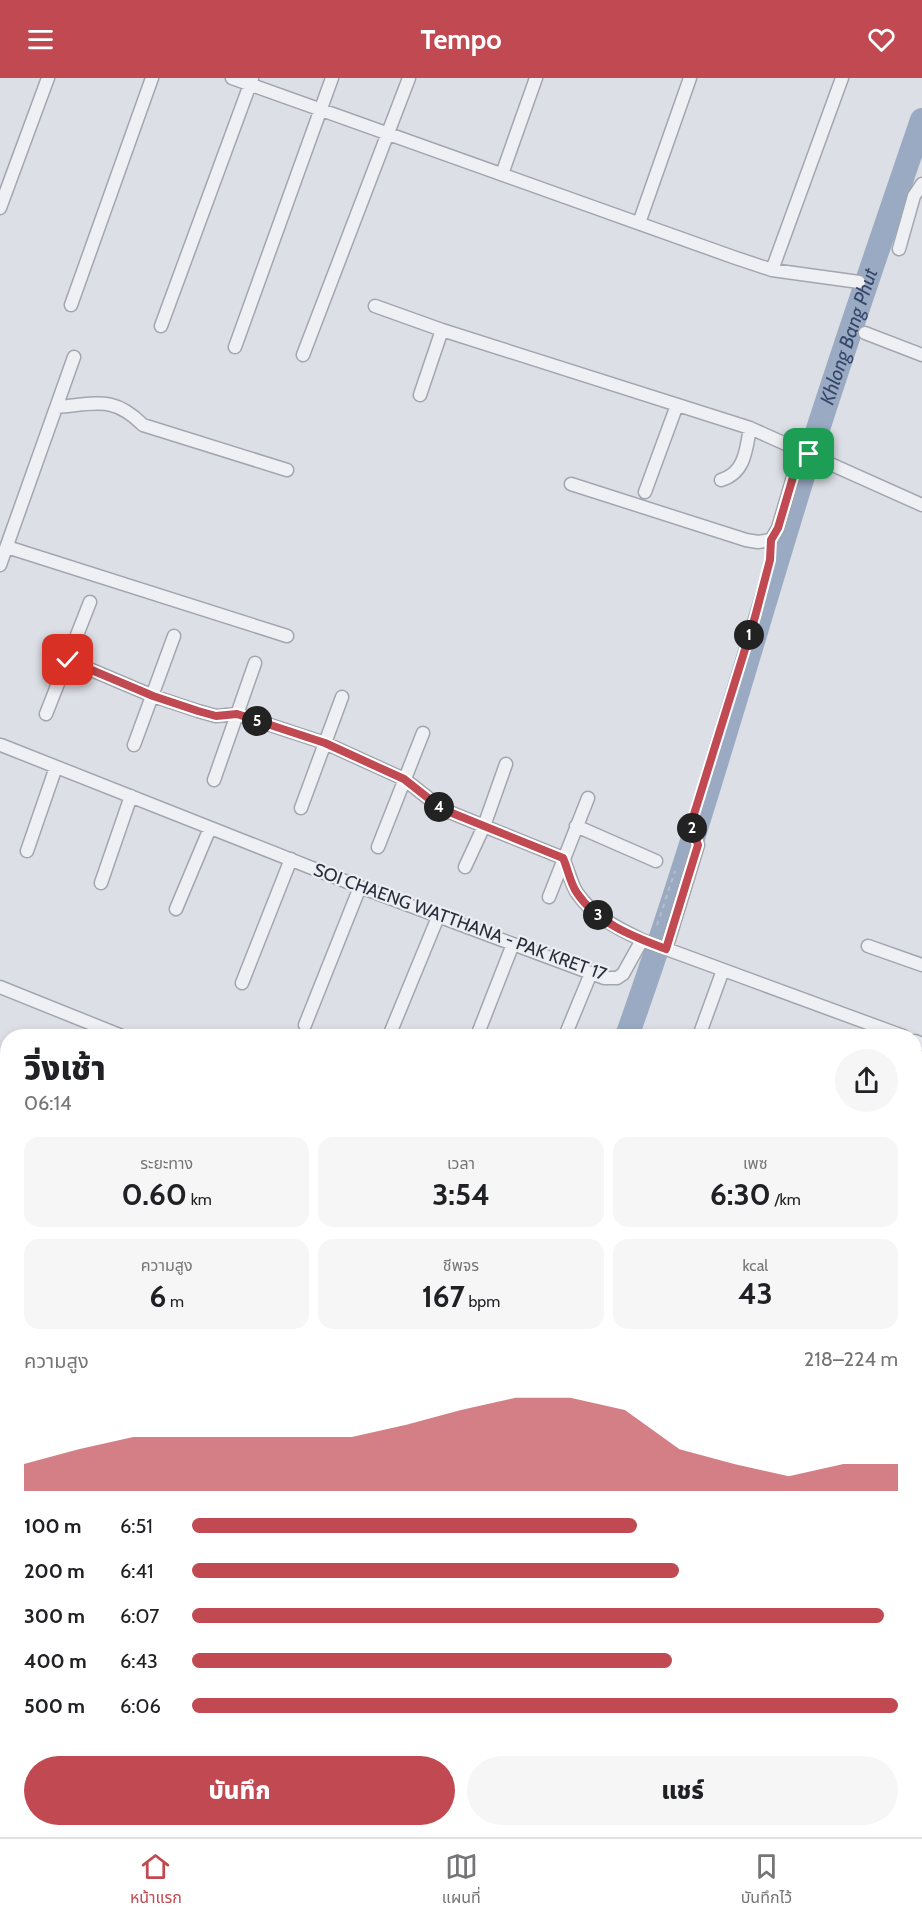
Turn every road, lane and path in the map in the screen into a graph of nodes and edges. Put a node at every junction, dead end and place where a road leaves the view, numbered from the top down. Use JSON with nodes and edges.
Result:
{"nodes":[{"id":1,"x":48,"y":78,"type":"edge"},
{"id":2,"x":152,"y":78,"type":"edge"},
{"id":3,"x":232,"y":78,"type":"edge"},
{"id":4,"x":332,"y":78,"type":"edge"},
{"id":5,"x":409,"y":78,"type":"edge"},
{"id":6,"x":536,"y":78,"type":"edge"},
{"id":7,"x":690,"y":78,"type":"edge"},
{"id":8,"x":842,"y":78,"type":"edge"},
{"id":9,"x":252,"y":81,"type":"edge"},
{"id":10,"x":320,"y":111,"type":"junction"},
{"id":11,"x":389,"y":135,"type":"junction"},
{"id":12,"x":502,"y":174,"type":"junction"},
{"id":13,"x":922,"y":184,"type":"edge"},
{"id":14,"x":0,"y":208,"type":"edge"},
{"id":15,"x":639,"y":223,"type":"junction"},
{"id":16,"x":899,"y":249,"type":"dead end"},
{"id":17,"x":772,"y":270,"type":"junction"},
{"id":18,"x":859,"y":282,"type":"dead end"},
{"id":19,"x":71,"y":305,"type":"dead end"},
{"id":20,"x":375,"y":306,"type":"dead end"},
{"id":21,"x":161,"y":326,"type":"dead end"},
{"id":22,"x":442,"y":330,"type":"junction"},
{"id":23,"x":865,"y":333,"type":"dead end"},
{"id":24,"x":235,"y":347,"type":"dead end"},
{"id":25,"x":303,"y":355,"type":"dead end"},
{"id":26,"x":922,"y":355,"type":"edge"},
{"id":27,"x":74,"y":357,"type":"dead end"},
{"id":28,"x":420,"y":395,"type":"dead end"},
{"id":29,"x":677,"y":405,"type":"junction"},
{"id":30,"x":57,"y":407,"type":"junction"},
{"id":31,"x":750,"y":428,"type":"junction"},
{"id":32,"x":810,"y":454,"type":"junction"},
{"id":33,"x":287,"y":470,"type":"dead end"},
{"id":34,"x":721,"y":480,"type":"dead end"},
{"id":35,"x":572,"y":484,"type":"dead end"},
{"id":36,"x":645,"y":492,"type":"dead end"},
{"id":37,"x":922,"y":505,"type":"edge"},
{"id":38,"x":771,"y":540,"type":"junction"},
{"id":39,"x":6,"y":547,"type":"junction"},
{"id":40,"x":0,"y":565,"type":"edge"},
{"id":41,"x":90,"y":602,"type":"dead end"},
{"id":42,"x":174,"y":636,"type":"dead end"},
{"id":43,"x":287,"y":636,"type":"dead end"},
{"id":44,"x":68,"y":660,"type":"junction"},
{"id":45,"x":255,"y":663,"type":"dead end"},
{"id":46,"x":153,"y":696,"type":"junction"},
{"id":47,"x":342,"y":697,"type":"dead end"},
{"id":48,"x":46,"y":714,"type":"dead end"},
{"id":49,"x":237,"y":714,"type":"junction"},
{"id":50,"x":423,"y":734,"type":"dead end"},
{"id":51,"x":325,"y":743,"type":"junction"},
{"id":52,"x":1,"y":745,"type":"edge"},
{"id":53,"x":134,"y":745,"type":"dead end"},
{"id":54,"x":506,"y":764,"type":"dead end"},
{"id":55,"x":56,"y":767,"type":"junction"},
{"id":56,"x":404,"y":779,"type":"junction"},
{"id":57,"x":214,"y":780,"type":"dead end"},
{"id":58,"x":131,"y":796,"type":"junction"},
{"id":59,"x":588,"y":798,"type":"dead end"},
{"id":60,"x":300,"y":808,"type":"dead end"},
{"id":61,"x":691,"y":824,"type":"joint"},
{"id":62,"x":484,"y":826,"type":"junction"},
{"id":63,"x":576,"y":826,"type":"junction"},
{"id":64,"x":210,"y":828,"type":"junction"},
{"id":65,"x":378,"y":847,"type":"dead end"},
{"id":66,"x":27,"y":851,"type":"dead end"},
{"id":67,"x":563,"y":858,"type":"junction"},
{"id":68,"x":291,"y":859,"type":"junction"},
{"id":69,"x":656,"y":861,"type":"dead end"},
{"id":70,"x":465,"y":867,"type":"dead end"},
{"id":71,"x":676,"y":869,"type":"dead end"},
{"id":72,"x":101,"y":883,"type":"dead end"},
{"id":73,"x":360,"y":887,"type":"junction"},
{"id":74,"x":549,"y":897,"type":"dead end"},
{"id":75,"x":177,"y":909,"type":"dead end"},
{"id":76,"x":438,"y":916,"type":"junction"},
{"id":77,"x":657,"y":925,"type":"dead end"},
{"id":78,"x":642,"y":940,"type":"junction"},
{"id":79,"x":513,"y":944,"type":"junction"},
{"id":80,"x":868,"y":946,"type":"dead end"},
{"id":81,"x":662,"y":947,"type":"junction"},
{"id":82,"x":922,"y":965,"type":"edge"},
{"id":83,"x":723,"y":970,"type":"junction"},
{"id":84,"x":591,"y":973,"type":"junction"},
{"id":85,"x":242,"y":982,"type":"dead end"},
{"id":86,"x":0,"y":987,"type":"edge"},
{"id":87,"x":305,"y":1025,"type":"dead end"},
{"id":88,"x":105,"y":1029,"type":"edge"},
{"id":89,"x":392,"y":1029,"type":"edge"},
{"id":90,"x":480,"y":1029,"type":"edge"},
{"id":91,"x":568,"y":1029,"type":"edge"},
{"id":92,"x":702,"y":1029,"type":"edge"},
{"id":93,"x":884,"y":1029,"type":"edge"}],
"edges":[{"from":1,"to":14,"type":"street"},
{"from":2,"to":19,"type":"street"},
{"from":3,"to":9,"type":"street"},
{"from":4,"to":10,"type":"street"},
{"from":5,"to":11,"type":"street"},
{"from":6,"to":12,"type":"street"},
{"from":7,"to":15,"type":"street"},
{"from":8,"to":17,"type":"street"},
{"from":9,"to":10,"type":"street"},
{"from":9,"to":21,"type":"street"},
{"from":10,"to":11,"type":"street"},
{"from":10,"to":24,"type":"street"},
{"from":11,"to":12,"type":"street"},
{"from":11,"to":25,"type":"street"},
{"from":12,"to":15,"type":"street"},
{"from":13,"to":16,"type":"street"},
{"from":15,"to":17,"type":"street"},
{"from":17,"to":18,"type":"street"},
{"from":20,"to":22,"type":"street"},
{"from":22,"to":28,"type":"street"},
{"from":22,"to":29,"type":"street"},
{"from":23,"to":26,"type":"street"},
{"from":27,"to":30,"type":"street"},
{"from":29,"to":31,"type":"street"},
{"from":29,"to":36,"type":"street"},
{"from":30,"to":33,"type":"street"},
{"from":30,"to":39,"type":"street"},
{"from":31,"to":32,"type":"street"},
{"from":31,"to":34,"type":"street"},
{"from":32,"to":37,"type":"street"},
{"from":32,"to":38,"type":"street"},
{"from":35,"to":38,"type":"street"},
{"from":38,"to":61,"type":"path"},
{"from":39,"to":40,"type":"street"},
{"from":39,"to":43,"type":"street"},
{"from":41,"to":44,"type":"street"},
{"from":42,"to":46,"type":"street"},
{"from":44,"to":46,"type":"street"},
{"from":44,"to":48,"type":"street"},
{"from":45,"to":49,"type":"street"},
{"from":46,"to":49,"type":"street"},
{"from":46,"to":53,"type":"street"},
{"from":47,"to":51,"type":"street"},
{"from":49,"to":51,"type":"street"},
{"from":49,"to":57,"type":"street"},
{"from":50,"to":56,"type":"street"},
{"from":51,"to":56,"type":"street"},
{"from":51,"to":60,"type":"street"},
{"from":52,"to":55,"type":"street","name":"SOI CHAENG WATTHANA - PAK KRET 17"},
{"from":54,"to":62,"type":"street"},
{"from":55,"to":58,"type":"street","name":"SOI CHAENG WATTHANA - PAK KRET 17"},
{"from":55,"to":66,"type":"street"},
{"from":56,"to":62,"type":"street"},
{"from":56,"to":65,"type":"street"},
{"from":58,"to":64,"type":"street","name":"SOI CHAENG WATTHANA - PAK KRET 17"},
{"from":58,"to":72,"type":"street"},
{"from":59,"to":63,"type":"street"},
{"from":61,"to":81,"type":"street"},
{"from":62,"to":67,"type":"street"},
{"from":62,"to":70,"type":"street"},
{"from":63,"to":67,"type":"street"},
{"from":63,"to":69,"type":"street"},
{"from":64,"to":68,"type":"street","name":"SOI CHAENG WATTHANA - PAK KRET 17"},
{"from":64,"to":75,"type":"street"},
{"from":67,"to":74,"type":"street"},
{"from":67,"to":78,"type":"street"},
{"from":68,"to":73,"type":"street","name":"SOI CHAENG WATTHANA - PAK KRET 17"},
{"from":68,"to":85,"type":"street"},
{"from":71,"to":77,"type":"path"},
{"from":73,"to":76,"type":"street","name":"SOI CHAENG WATTHANA - PAK KRET 17"},
{"from":73,"to":87,"type":"street"},
{"from":76,"to":79,"type":"street","name":"SOI CHAENG WATTHANA - PAK KRET 17"},
{"from":76,"to":89,"type":"street"},
{"from":78,"to":81,"type":"street"},
{"from":78,"to":84,"type":"street","name":"SOI CHAENG WATTHANA - PAK KRET 17"},
{"from":79,"to":84,"type":"street","name":"SOI CHAENG WATTHANA - PAK KRET 17"},
{"from":79,"to":90,"type":"street"},
{"from":80,"to":82,"type":"street"},
{"from":81,"to":83,"type":"street"},
{"from":83,"to":92,"type":"street"},
{"from":83,"to":93,"type":"street"},
{"from":84,"to":91,"type":"street"},
{"from":86,"to":88,"type":"street"}]}
